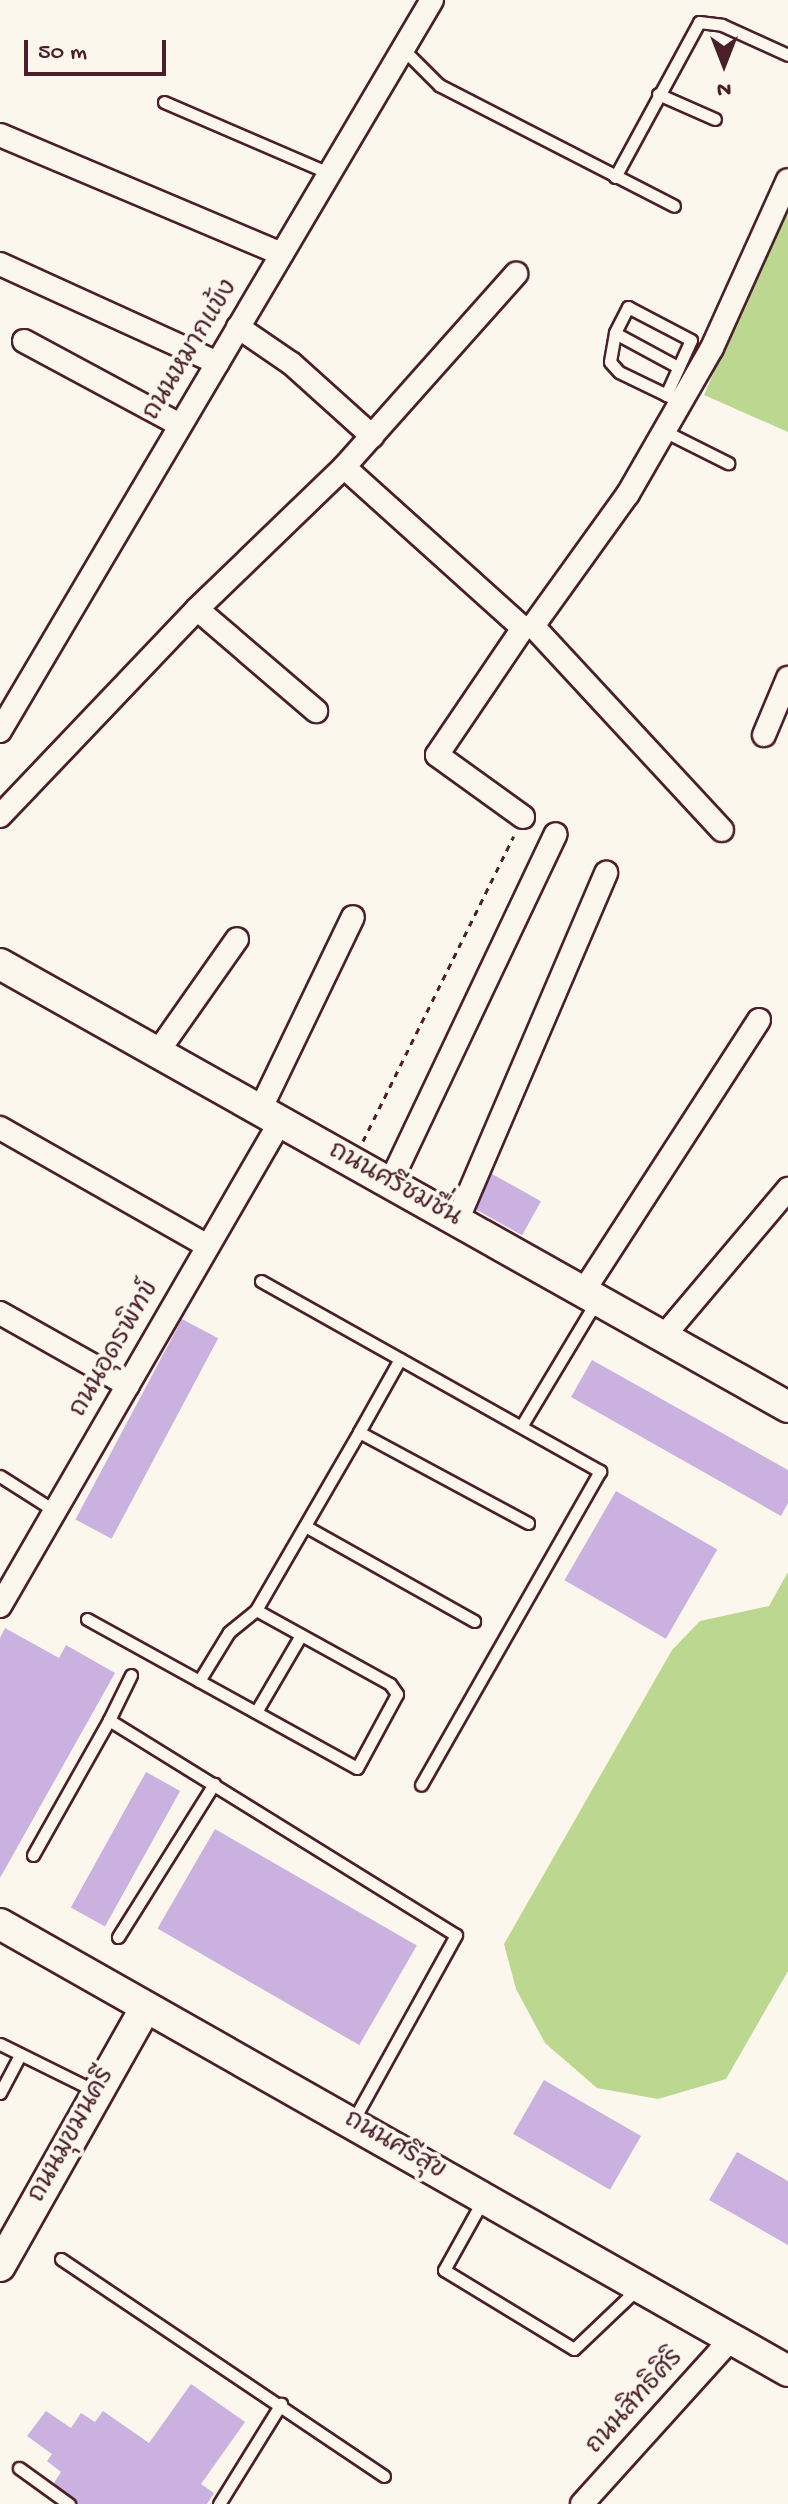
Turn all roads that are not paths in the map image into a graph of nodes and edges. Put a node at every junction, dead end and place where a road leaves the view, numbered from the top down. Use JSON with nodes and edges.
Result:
{"nodes":[{"id":1,"x":432,"y":0,"type":"edge"},
{"id":2,"x":403,"y":49,"type":"junction"},
{"id":3,"x":788,"y":55,"type":"edge"},
{"id":4,"x":658,"y":94,"type":"junction"},
{"id":5,"x":164,"y":102,"type":"dead end"},
{"id":6,"x":715,"y":119,"type":"dead end"},
{"id":7,"x":0,"y":135,"type":"edge"},
{"id":8,"x":329,"y":173,"type":"junction"},
{"id":9,"x":615,"y":177,"type":"junction"},
{"id":10,"x":787,"y":184,"type":"edge"},
{"id":11,"x":674,"y":206,"type":"dead end"},
{"id":12,"x":282,"y":254,"type":"junction"},
{"id":13,"x":0,"y":264,"type":"edge"},
{"id":14,"x":516,"y":274,"type":"dead end"},
{"id":15,"x":238,"y":327,"type":"junction"},
{"id":16,"x":615,"y":333,"type":"junction"},
{"id":17,"x":24,"y":341,"type":"dead end"},
{"id":18,"x":217,"y":363,"type":"junction"},
{"id":19,"x":678,"y":367,"type":"junction"},
{"id":20,"x":673,"y":398,"type":"junction"},
{"id":21,"x":180,"y":425,"type":"junction"},
{"id":22,"x":664,"y":431,"type":"junction"},
{"id":23,"x":372,"y":436,"type":"junction"},
{"id":24,"x":728,"y":463,"type":"dead end"},
{"id":25,"x":344,"y":467,"type":"junction"},
{"id":26,"x":197,"y":609,"type":"junction"},
{"id":27,"x":528,"y":627,"type":"junction"},
{"id":28,"x":788,"y":678,"type":"edge"},
{"id":29,"x":316,"y":711,"type":"dead end"},
{"id":30,"x":0,"y":731,"type":"edge"},
{"id":31,"x":764,"y":735,"type":"dead end"},
{"id":32,"x":0,"y":816,"type":"edge"},
{"id":33,"x":523,"y":817,"type":"road end"},
{"id":34,"x":722,"y":830,"type":"dead end"},
{"id":35,"x":556,"y":834,"type":"dead end"},
{"id":36,"x":606,"y":873,"type":"dead end"},
{"id":37,"x":353,"y":917,"type":"dead end"},
{"id":38,"x":237,"y":939,"type":"dead end"},
{"id":39,"x":0,"y":964,"type":"edge"},
{"id":40,"x":759,"y":1020,"type":"dead end"},
{"id":41,"x":157,"y":1053,"type":"junction"},
{"id":42,"x":270,"y":1116,"type":"junction"},
{"id":43,"x":0,"y":1128,"type":"edge"},
{"id":44,"x":390,"y":1183,"type":"junction"},
{"id":45,"x":788,"y":1189,"type":"edge"},
{"id":46,"x":457,"y":1221,"type":"junction"},
{"id":47,"x":208,"y":1246,"type":"junction"},
{"id":48,"x":261,"y":1281,"type":"dead end"},
{"id":49,"x":590,"y":1296,"type":"junction"},
{"id":50,"x":0,"y":1313,"type":"edge"},
{"id":51,"x":663,"y":1337,"type":"junction"},
{"id":52,"x":400,"y":1359,"type":"junction"},
{"id":53,"x":128,"y":1385,"type":"junction"},
{"id":54,"x":788,"y":1407,"type":"edge"},
{"id":55,"x":522,"y":1425,"type":"junction"},
{"id":56,"x":359,"y":1432,"type":"junction"},
{"id":57,"x":0,"y":1476,"type":"edge"},
{"id":58,"x":55,"y":1511,"type":"junction"},
{"id":59,"x":528,"y":1523,"type":"dead end"},
{"id":60,"x":305,"y":1526,"type":"junction"},
{"id":61,"x":0,"y":1606,"type":"edge"},
{"id":62,"x":256,"y":1610,"type":"junction"},
{"id":63,"x":87,"y":1619,"type":"dead end"},
{"id":64,"x":474,"y":1621,"type":"dead end"},
{"id":65,"x":301,"y":1635,"type":"junction"},
{"id":66,"x":131,"y":1675,"type":"dead end"},
{"id":67,"x":199,"y":1681,"type":"junction"},
{"id":68,"x":256,"y":1712,"type":"junction"},
{"id":69,"x":109,"y":1720,"type":"junction"},
{"id":70,"x":214,"y":1784,"type":"junction"},
{"id":71,"x":421,"y":1785,"type":"dead end"},
{"id":72,"x":33,"y":1855,"type":"dead end"},
{"id":73,"x":0,"y":1924,"type":"edge"},
{"id":74,"x":118,"y":1937,"type":"dead end"},
{"id":75,"x":146,"y":2007,"type":"junction"},
{"id":76,"x":0,"y":2044,"type":"edge"},
{"id":77,"x":20,"y":2055,"type":"junction"},
{"id":78,"x":0,"y":2093,"type":"edge"},
{"id":79,"x":98,"y":2093,"type":"junction"},
{"id":80,"x":351,"y":2123,"type":"junction"},
{"id":81,"x":484,"y":2199,"type":"junction"},
{"id":82,"x":3,"y":2252,"type":"edge"},
{"id":83,"x":61,"y":2259,"type":"dead end"},
{"id":84,"x":639,"y":2287,"type":"junction"},
{"id":85,"x":731,"y":2339,"type":"junction"},
{"id":86,"x":787,"y":2367,"type":"edge"},
{"id":87,"x":281,"y":2404,"type":"junction"},
{"id":88,"x":19,"y":2468,"type":"dead end"},
{"id":89,"x":384,"y":2476,"type":"dead end"},
{"id":90,"x":69,"y":2504,"type":"edge"},
{"id":91,"x":219,"y":2504,"type":"edge"},
{"id":92,"x":582,"y":2504,"type":"edge"}],
"edges":[{"from":1,"to":2,"type":"street","name":"ถนนหมากแข้ง"},
{"from":2,"to":8,"type":"street","name":"ถนนหมากแข้ง"},
{"from":2,"to":9,"type":"lane"},
{"from":3,"to":4,"type":"lane"},
{"from":4,"to":6,"type":"lane"},
{"from":4,"to":9,"type":"lane"},
{"from":5,"to":8,"type":"lane"},
{"from":7,"to":12,"type":"street"},
{"from":8,"to":12,"type":"street","name":"ถนนหมากแข้ง"},
{"from":9,"to":11,"type":"lane"},
{"from":10,"to":20,"type":"street"},
{"from":12,"to":15,"type":"street","name":"ถนนหมากแข้ง"},
{"from":13,"to":18,"type":"street"},
{"from":14,"to":23,"type":"street"},
{"from":15,"to":18,"type":"street","name":"ถนนหมากแข้ง"},
{"from":15,"to":23,"type":"street"},
{"from":16,"to":19,"type":"lane"},
{"from":16,"to":19,"type":"lane"},
{"from":16,"to":20,"type":"lane"},
{"from":17,"to":21,"type":"street"},
{"from":18,"to":21,"type":"street","name":"ถนนหมากแข้ง"},
{"from":19,"to":20,"type":"lane"},
{"from":20,"to":22,"type":"street"},
{"from":21,"to":30,"type":"street","name":"ถนนหมากแข้ง"},
{"from":22,"to":24,"type":"lane"},
{"from":22,"to":27,"type":"street"},
{"from":23,"to":25,"type":"street"},
{"from":25,"to":26,"type":"street"},
{"from":25,"to":27,"type":"street"},
{"from":26,"to":29,"type":"street"},
{"from":26,"to":32,"type":"street"},
{"from":27,"to":33,"type":"street"},
{"from":27,"to":34,"type":"street"},
{"from":28,"to":31,"type":"street"},
{"from":35,"to":44,"type":"street"},
{"from":36,"to":46,"type":"street"},
{"from":37,"to":42,"type":"street","name":"ถนนอุดรพิทข์"},
{"from":38,"to":41,"type":"street"},
{"from":39,"to":41,"type":"street","name":"ถนนศรีชมชื่น"},
{"from":40,"to":49,"type":"street"},
{"from":41,"to":42,"type":"street","name":"ถนนศรีชมชื่น"},
{"from":42,"to":44,"type":"street","name":"ถนนศรีชมชื่น"},
{"from":42,"to":47,"type":"street","name":"ถนนอุดรพิทข์"},
{"from":43,"to":47,"type":"street"},
{"from":44,"to":46,"type":"street","name":"ถนนศรีชมชื่น"},
{"from":45,"to":51,"type":"street"},
{"from":46,"to":49,"type":"street","name":"ถนนศรีชมชื่น"},
{"from":47,"to":53,"type":"street","name":"ถนนอุดรพิทข์"},
{"from":48,"to":52,"type":"lane"},
{"from":49,"to":51,"type":"street","name":"ถนนศรีชมชื่น"},
{"from":49,"to":55,"type":"lane"},
{"from":50,"to":53,"type":"street"},
{"from":51,"to":54,"type":"street","name":"ถนนศรีชมชื่น"},
{"from":52,"to":55,"type":"lane"},
{"from":52,"to":56,"type":"lane"},
{"from":53,"to":58,"type":"street","name":"ถนนอุดรพิทข์"},
{"from":55,"to":71,"type":"lane"},
{"from":56,"to":59,"type":"lane"},
{"from":56,"to":60,"type":"lane"},
{"from":57,"to":58,"type":"lane"},
{"from":58,"to":61,"type":"street","name":"ถนนอุดรพิทข์"},
{"from":60,"to":62,"type":"lane"},
{"from":60,"to":64,"type":"lane"},
{"from":62,"to":65,"type":"lane"},
{"from":62,"to":67,"type":"lane"},
{"from":63,"to":67,"type":"lane"},
{"from":65,"to":68,"type":"lane"},
{"from":65,"to":68,"type":"lane"},
{"from":66,"to":69,"type":"lane"},
{"from":67,"to":68,"type":"lane"},
{"from":69,"to":70,"type":"lane"},
{"from":69,"to":72,"type":"lane"},
{"from":70,"to":74,"type":"lane"},
{"from":70,"to":80,"type":"lane"},
{"from":73,"to":75,"type":"street","name":"ถนนศรีสุข"},
{"from":75,"to":79,"type":"street","name":"ถนนมุขมนครี"},
{"from":75,"to":80,"type":"street","name":"ถนนศรีสุข"},
{"from":76,"to":77,"type":"lane"},
{"from":77,"to":78,"type":"lane"},
{"from":77,"to":79,"type":"lane"},
{"from":79,"to":82,"type":"street","name":"ถนนมุขมนครี"},
{"from":80,"to":81,"type":"street","name":"ถนนศรีสุข"},
{"from":81,"to":84,"type":"street","name":"ถนนศรีสุข"},
{"from":81,"to":84,"type":"lane"},
{"from":83,"to":87,"type":"lane"},
{"from":84,"to":85,"type":"street","name":"ถนนศรีสุข"},
{"from":85,"to":86,"type":"street","name":"ถนนศรีสุข"},
{"from":85,"to":92,"type":"street","name":"ถนนสิทธิศิริ"},
{"from":87,"to":89,"type":"lane"},
{"from":87,"to":91,"type":"lane"},
{"from":88,"to":90,"type":"lane"}]}
